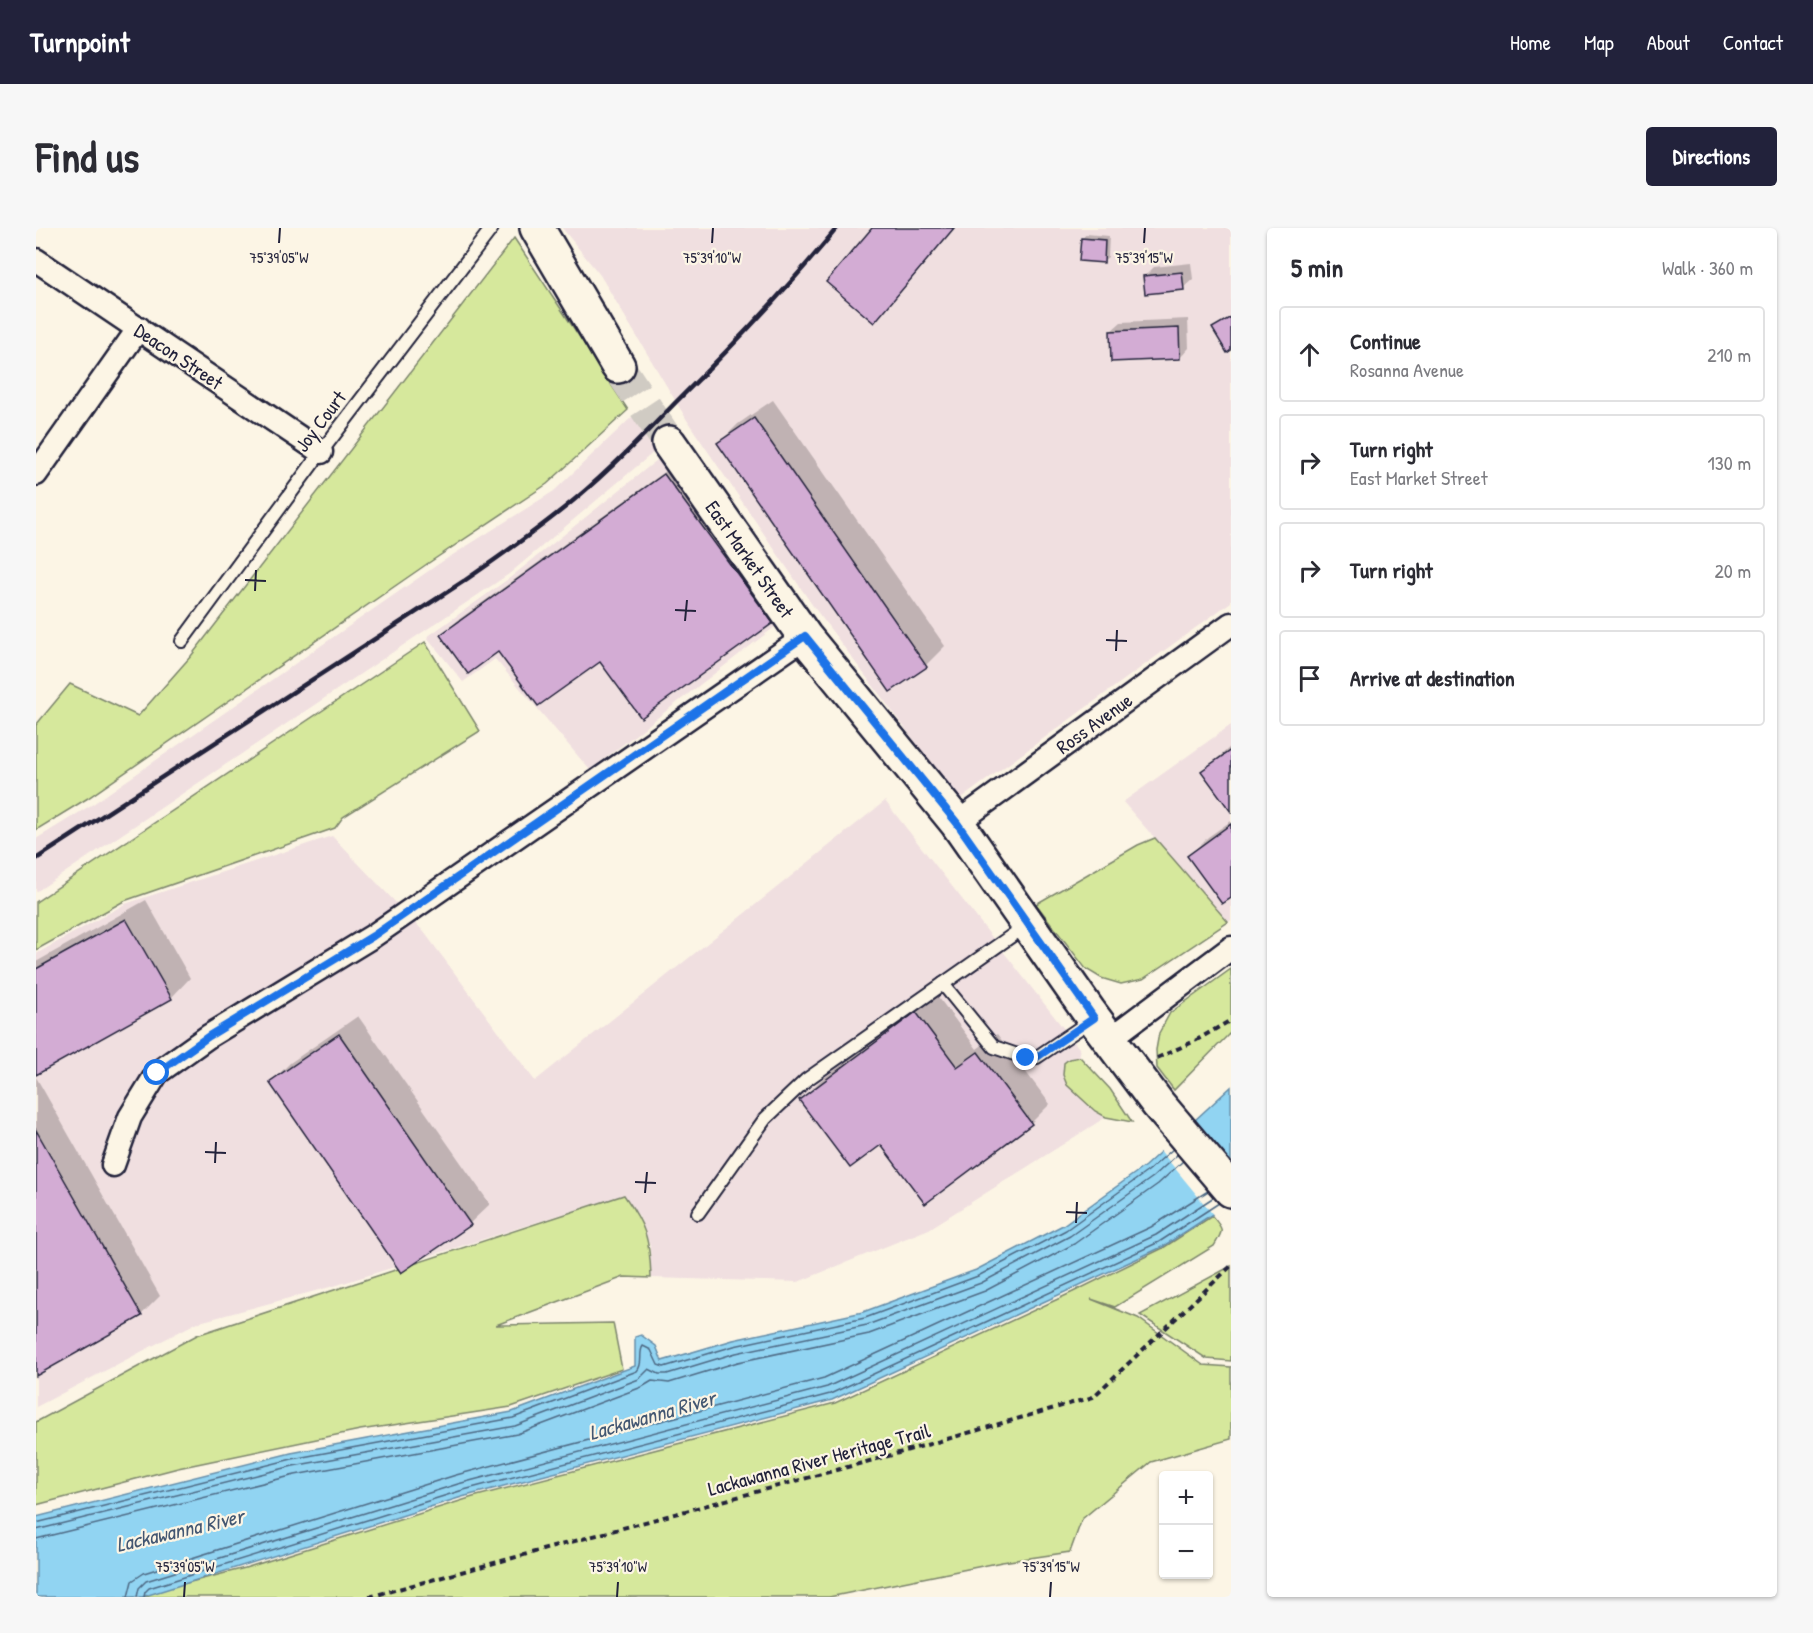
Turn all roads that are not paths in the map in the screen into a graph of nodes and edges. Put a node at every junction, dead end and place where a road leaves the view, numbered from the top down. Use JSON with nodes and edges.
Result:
{"nodes":[{"id":1,"x":492,"y":228,"type":"edge"},
{"id":2,"x":537,"y":228,"type":"edge"},
{"id":3,"x":36,"y":261,"type":"edge"},
{"id":4,"x":138,"y":328,"type":"junction"},
{"id":5,"x":618,"y":366,"type":"tunnel mouth"},
{"id":6,"x":669,"y":443,"type":"tunnel mouth"},
{"id":7,"x":321,"y":452,"type":"junction"},
{"id":8,"x":36,"y":474,"type":"edge"},
{"id":9,"x":1231,"y":624,"type":"edge"},
{"id":10,"x":805,"y":636,"type":"junction"},
{"id":11,"x":182,"y":640,"type":"dead end"},
{"id":12,"x":957,"y":823,"type":"junction"},
{"id":13,"x":1028,"y":924,"type":"junction"},
{"id":14,"x":1231,"y":948,"type":"edge"},
{"id":15,"x":943,"y":984,"type":"junction"},
{"id":16,"x":1102,"y":1028,"type":"junction"},
{"id":17,"x":113,"y":1165,"type":"dead end"},
{"id":18,"x":1231,"y":1190,"type":"edge"},
{"id":19,"x":698,"y":1213,"type":"dead end"}],
"edges":[{"from":1,"to":7,"type":"lane","name":"Joy Court"},
{"from":2,"to":5,"type":"street"},
{"from":3,"to":4,"type":"street","name":"Deacon Street"},
{"from":4,"to":7,"type":"street","name":"Deacon Street"},
{"from":4,"to":8,"type":"street"},
{"from":6,"to":10,"type":"street","name":"East Market Street"},
{"from":7,"to":11,"type":"lane","name":"Joy Court"},
{"from":9,"to":12,"type":"street","name":"Ross Avenue"},
{"from":10,"to":12,"type":"street","name":"East Market Street"},
{"from":10,"to":17,"type":"street"},
{"from":12,"to":13,"type":"street","name":"East Market Street"},
{"from":13,"to":15,"type":"lane"},
{"from":13,"to":16,"type":"street","name":"East Market Street"},
{"from":14,"to":16,"type":"street"},
{"from":15,"to":16,"type":"lane"},
{"from":15,"to":19,"type":"lane"},
{"from":16,"to":18,"type":"street","name":"East Market Street"}]}
